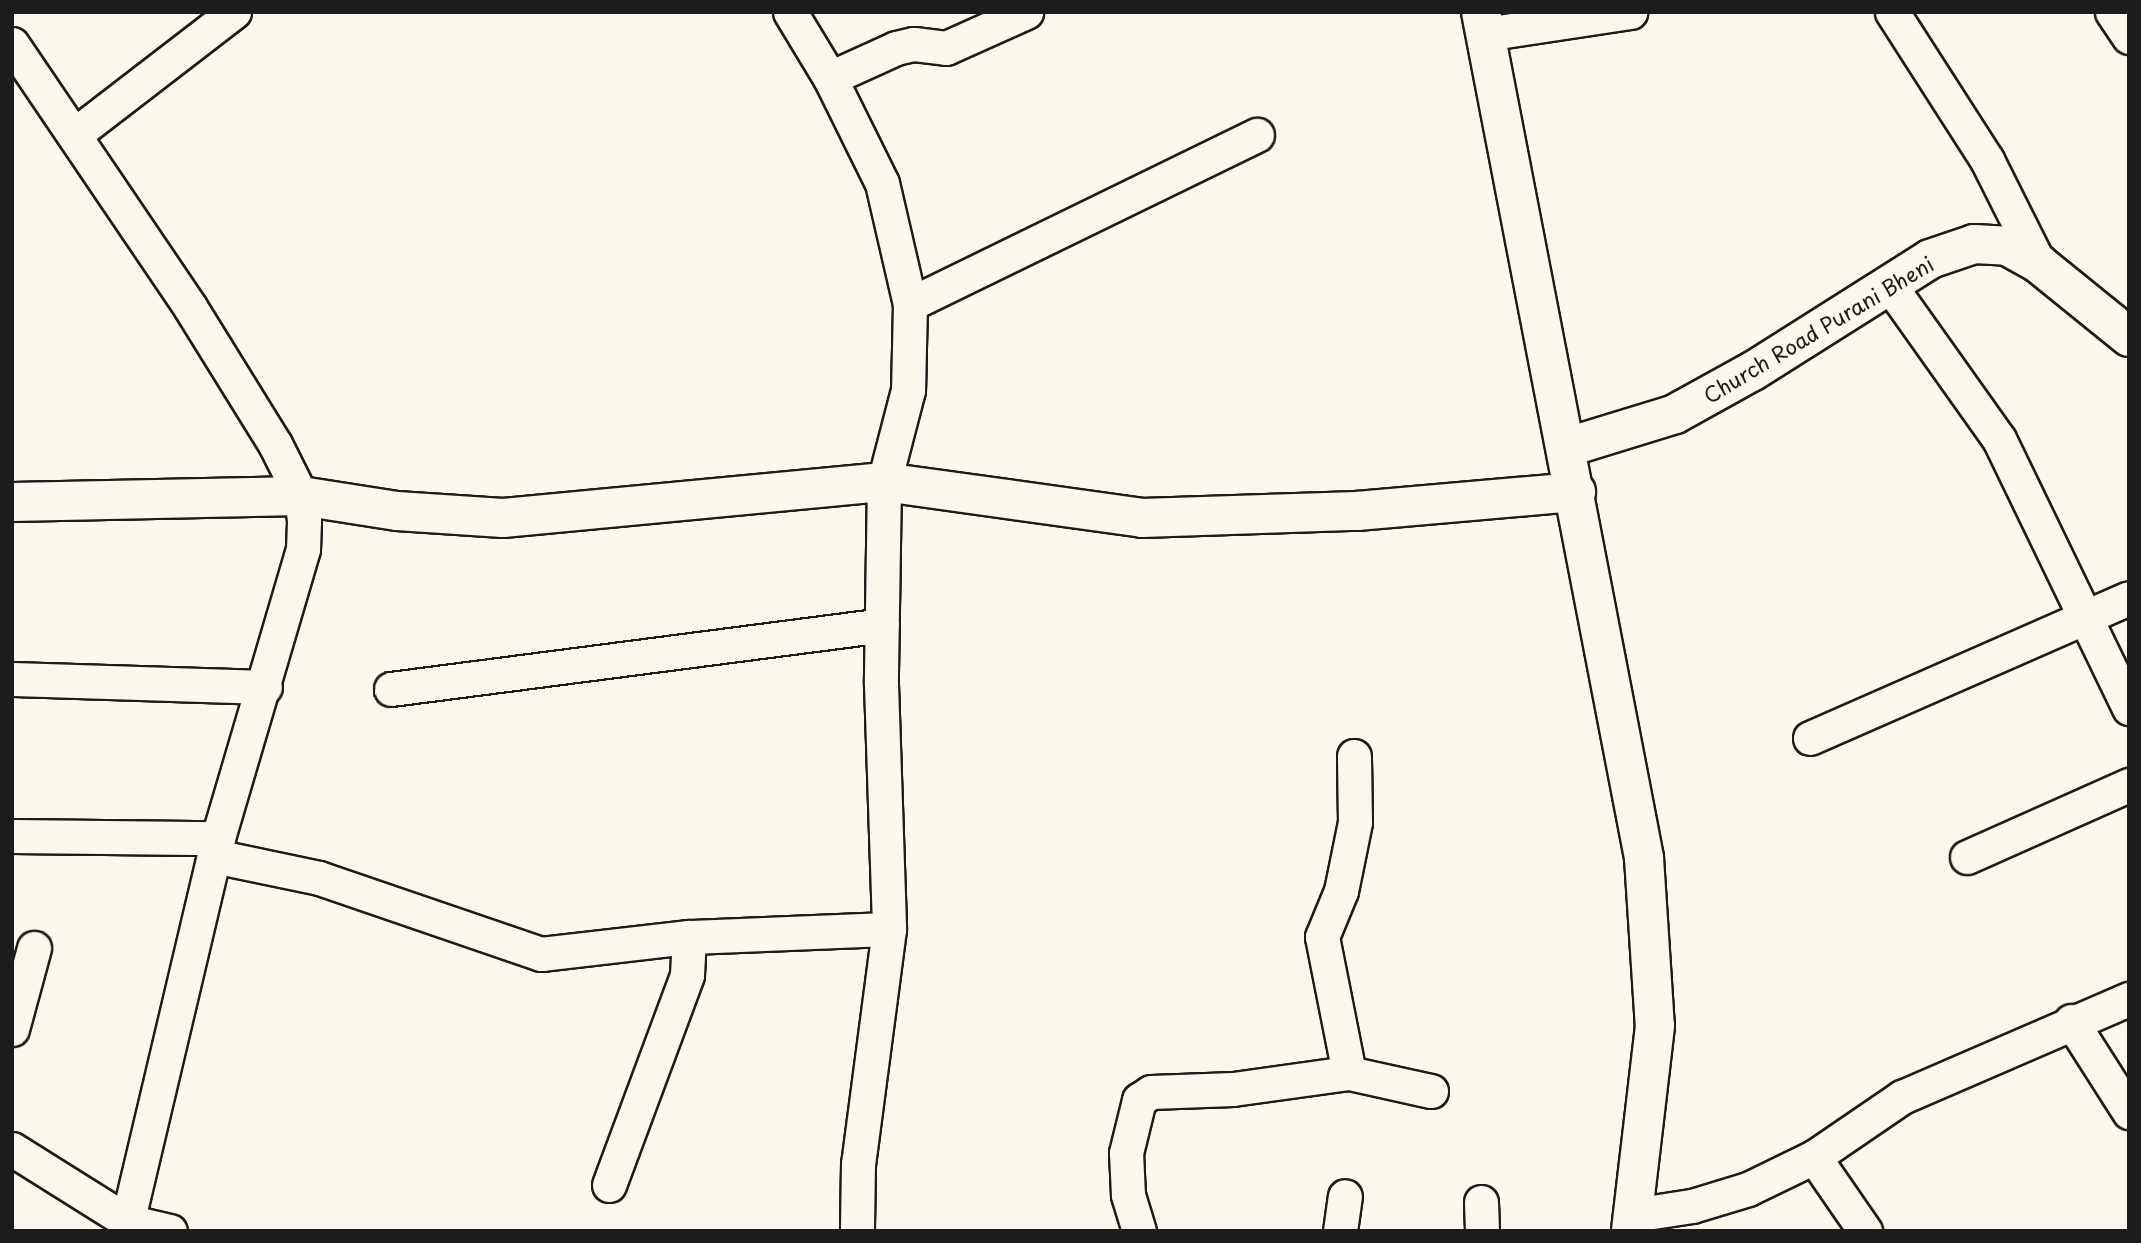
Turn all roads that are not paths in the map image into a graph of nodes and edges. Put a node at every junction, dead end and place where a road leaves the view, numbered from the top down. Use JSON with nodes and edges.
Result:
{"nodes":[{"id":1,"x":234,"y":12,"type":"edge"},
{"id":2,"x":790,"y":12,"type":"edge"},
{"id":3,"x":1026,"y":12,"type":"edge"},
{"id":4,"x":1630,"y":12,"type":"edge"},
{"id":5,"x":1892,"y":12,"type":"edge"},
{"id":6,"x":2112,"y":12,"type":"edge"},
{"id":7,"x":1483,"y":23,"type":"edge"},
{"id":8,"x":2129,"y":37,"type":"edge"},
{"id":9,"x":12,"y":44,"type":"edge"},
{"id":10,"x":830,"y":78,"type":"junction"},
{"id":11,"x":74,"y":135,"type":"junction"},
{"id":12,"x":1257,"y":135,"type":"dead end"},
{"id":13,"x":2039,"y":264,"type":"junction"},
{"id":14,"x":1888,"y":283,"type":"junction"},
{"id":15,"x":910,"y":304,"type":"junction"},
{"id":16,"x":2129,"y":337,"type":"edge"},
{"id":17,"x":1567,"y":447,"type":"junction"},
{"id":18,"x":884,"y":482,"type":"junction"},
{"id":19,"x":1576,"y":492,"type":"junction"},
{"id":20,"x":301,"y":496,"type":"junction"},
{"id":21,"x":12,"y":502,"type":"edge"},
{"id":22,"x":2129,"y":598,"type":"edge"},
{"id":23,"x":2087,"y":618,"type":"junction"},
{"id":24,"x":882,"y":625,"type":"junction"},
{"id":25,"x":12,"y":679,"type":"edge"},
{"id":26,"x":265,"y":687,"type":"junction"},
{"id":27,"x":391,"y":689,"type":"dead end"},
{"id":28,"x":2129,"y":708,"type":"edge"},
{"id":29,"x":1810,"y":738,"type":"dead end"},
{"id":30,"x":1354,"y":756,"type":"dead end"},
{"id":31,"x":2129,"y":785,"type":"edge"},
{"id":32,"x":12,"y":836,"type":"edge"},
{"id":33,"x":216,"y":847,"type":"junction"},
{"id":34,"x":1966,"y":857,"type":"dead end"},
{"id":35,"x":889,"y":929,"type":"junction"},
{"id":36,"x":689,"y":937,"type":"junction"},
{"id":37,"x":34,"y":948,"type":"dead end"},
{"id":38,"x":2129,"y":999,"type":"edge"},
{"id":39,"x":2071,"y":1021,"type":"junction"},
{"id":40,"x":12,"y":1029,"type":"edge"},
{"id":41,"x":1349,"y":1073,"type":"junction"},
{"id":42,"x":1432,"y":1091,"type":"dead end"},
{"id":43,"x":2129,"y":1112,"type":"edge"},
{"id":44,"x":12,"y":1149,"type":"edge"},
{"id":45,"x":1814,"y":1157,"type":"junction"},
{"id":46,"x":609,"y":1185,"type":"dead end"},
{"id":47,"x":1345,"y":1196,"type":"dead end"},
{"id":48,"x":1632,"y":1223,"type":"edge"},
{"id":49,"x":126,"y":1226,"type":"edge"},
{"id":50,"x":170,"y":1231,"type":"edge"},
{"id":51,"x":857,"y":1231,"type":"edge"},
{"id":52,"x":1139,"y":1231,"type":"edge"},
{"id":53,"x":1340,"y":1231,"type":"edge"},
{"id":54,"x":1865,"y":1231,"type":"edge"}],
"edges":[{"from":1,"to":11,"type":"street"},
{"from":2,"to":10,"type":"street"},
{"from":3,"to":10,"type":"street"},
{"from":4,"to":7,"type":"street"},
{"from":5,"to":13,"type":"street"},
{"from":6,"to":8,"type":"street"},
{"from":7,"to":17,"type":"street"},
{"from":9,"to":11,"type":"street"},
{"from":10,"to":15,"type":"street"},
{"from":11,"to":20,"type":"street"},
{"from":12,"to":15,"type":"street"},
{"from":13,"to":14,"type":"street","name":"Church Road Purani Bheni"},
{"from":13,"to":16,"type":"street","name":"Church Road Purani Bheni"},
{"from":14,"to":17,"type":"street","name":"Church Road Purani Bheni"},
{"from":14,"to":23,"type":"street"},
{"from":15,"to":18,"type":"street"},
{"from":17,"to":19,"type":"street"},
{"from":18,"to":19,"type":"street"},
{"from":18,"to":20,"type":"street"},
{"from":18,"to":24,"type":"street"},
{"from":19,"to":48,"type":"street"},
{"from":20,"to":21,"type":"street"},
{"from":20,"to":26,"type":"street"},
{"from":22,"to":23,"type":"street"},
{"from":23,"to":28,"type":"street"},
{"from":23,"to":29,"type":"street"},
{"from":24,"to":27,"type":"street"},
{"from":24,"to":35,"type":"street"},
{"from":25,"to":26,"type":"street"},
{"from":26,"to":33,"type":"street"},
{"from":30,"to":41,"type":"street"},
{"from":31,"to":34,"type":"street"},
{"from":32,"to":33,"type":"street"},
{"from":33,"to":36,"type":"street"},
{"from":33,"to":49,"type":"street"},
{"from":35,"to":36,"type":"street"},
{"from":35,"to":51,"type":"street"},
{"from":36,"to":46,"type":"street"},
{"from":37,"to":40,"type":"street"},
{"from":38,"to":39,"type":"street"},
{"from":39,"to":43,"type":"street"},
{"from":39,"to":45,"type":"street"},
{"from":41,"to":42,"type":"street"},
{"from":41,"to":52,"type":"street"},
{"from":44,"to":49,"type":"street"},
{"from":45,"to":48,"type":"street"},
{"from":45,"to":54,"type":"street"},
{"from":47,"to":53,"type":"street"},
{"from":49,"to":50,"type":"street"}]}
